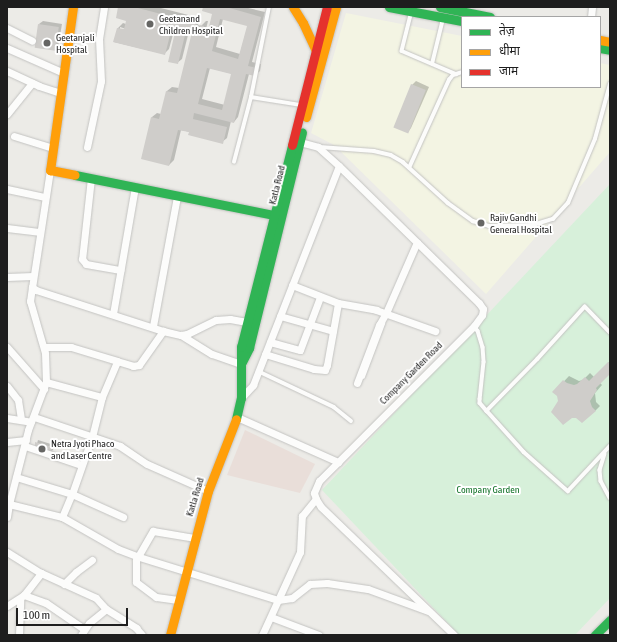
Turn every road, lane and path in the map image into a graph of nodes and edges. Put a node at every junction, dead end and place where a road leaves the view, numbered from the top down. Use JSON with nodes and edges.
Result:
{"nodes":[{"id":1,"x":73,"y":7,"type":"edge"},
{"id":2,"x":104,"y":7,"type":"edge"},
{"id":3,"x":269,"y":7,"type":"edge"},
{"id":4,"x":293,"y":7,"type":"edge"},
{"id":5,"x":327,"y":7,"type":"edge"},
{"id":6,"x":336,"y":7,"type":"edge"},
{"id":7,"x":389,"y":7,"type":"edge"},
{"id":8,"x":440,"y":7,"type":"edge"},
{"id":9,"x":411,"y":15,"type":"dead end"},
{"id":10,"x":485,"y":16,"type":"edge"},
{"id":11,"x":444,"y":18,"type":"junction"},
{"id":12,"x":461,"y":21,"type":"edge"},
{"id":13,"x":7,"y":28,"type":"edge"},
{"id":14,"x":32,"y":41,"type":"dead end"},
{"id":15,"x":7,"y":48,"type":"edge"},
{"id":16,"x":316,"y":51,"type":"junction"},
{"id":17,"x":432,"y":64,"type":"junction"},
{"id":18,"x":7,"y":71,"type":"edge"},
{"id":19,"x":461,"y":72,"type":"edge"},
{"id":20,"x":64,"y":73,"type":"junction"},
{"id":21,"x":456,"y":74,"type":"junction"},
{"id":22,"x":32,"y":83,"type":"junction"},
{"id":23,"x":610,"y":84,"type":"edge"},
{"id":24,"x":61,"y":93,"type":"junction"},
{"id":25,"x":251,"y":97,"type":"junction"},
{"id":26,"x":305,"y":106,"type":"junction"},
{"id":27,"x":7,"y":114,"type":"edge"},
{"id":28,"x":14,"y":136,"type":"dead end"},
{"id":29,"x":296,"y":141,"type":"junction"},
{"id":30,"x":87,"y":146,"type":"dead end"},
{"id":31,"x":318,"y":147,"type":"junction"},
{"id":32,"x":53,"y":148,"type":"junction"},
{"id":33,"x":234,"y":162,"type":"dead end"},
{"id":34,"x":340,"y":166,"type":"junction"},
{"id":35,"x":409,"y":168,"type":"junction"},
{"id":36,"x":50,"y":170,"type":"junction"},
{"id":37,"x":91,"y":178,"type":"junction"},
{"id":38,"x":135,"y":187,"type":"junction"},
{"id":39,"x":7,"y":189,"type":"edge"},
{"id":40,"x":177,"y":196,"type":"junction"},
{"id":41,"x":46,"y":197,"type":"junction"},
{"id":42,"x":277,"y":211,"type":"junction"},
{"id":43,"x":7,"y":228,"type":"edge"},
{"id":44,"x":39,"y":232,"type":"junction"},
{"id":45,"x":417,"y":242,"type":"junction"},
{"id":46,"x":120,"y":270,"type":"junction"},
{"id":47,"x":33,"y":276,"type":"junction"},
{"id":48,"x":7,"y":277,"type":"edge"},
{"id":49,"x":292,"y":285,"type":"junction"},
{"id":50,"x":32,"y":287,"type":"junction"},
{"id":51,"x":320,"y":297,"type":"junction"},
{"id":52,"x":338,"y":303,"type":"junction"},
{"id":53,"x":254,"y":311,"type":"junction"},
{"id":54,"x":386,"y":313,"type":"junction"},
{"id":55,"x":113,"y":314,"type":"junction"},
{"id":56,"x":280,"y":316,"type":"junction"},
{"id":57,"x":247,"y":322,"type":"junction"},
{"id":58,"x":310,"y":325,"type":"junction"},
{"id":59,"x":153,"y":326,"type":"junction"},
{"id":60,"x":474,"y":326,"type":"junction"},
{"id":61,"x":163,"y":331,"type":"junction"},
{"id":62,"x":333,"y":331,"type":"junction"},
{"id":63,"x":435,"y":331,"type":"dead end"},
{"id":64,"x":610,"y":333,"type":"edge"},
{"id":65,"x":181,"y":335,"type":"junction"},
{"id":66,"x":270,"y":342,"type":"junction"},
{"id":67,"x":7,"y":347,"type":"edge"},
{"id":68,"x":44,"y":347,"type":"junction"},
{"id":69,"x":265,"y":354,"type":"junction"},
{"id":70,"x":116,"y":361,"type":"junction"},
{"id":71,"x":240,"y":365,"type":"junction"},
{"id":72,"x":258,"y":371,"type":"junction"},
{"id":73,"x":363,"y":377,"type":"dead end"},
{"id":74,"x":357,"y":382,"type":"dead end"},
{"id":75,"x":7,"y":386,"type":"edge"},
{"id":76,"x":45,"y":386,"type":"junction"},
{"id":77,"x":102,"y":397,"type":"junction"},
{"id":78,"x":241,"y":398,"type":"junction"},
{"id":79,"x":487,"y":411,"type":"junction"},
{"id":80,"x":236,"y":417,"type":"junction"},
{"id":81,"x":7,"y":418,"type":"edge"},
{"id":82,"x":20,"y":419,"type":"junction"},
{"id":83,"x":33,"y":419,"type":"junction"},
{"id":84,"x":352,"y":421,"type":"dead end"},
{"id":85,"x":92,"y":437,"type":"junction"},
{"id":86,"x":7,"y":442,"type":"edge"},
{"id":87,"x":25,"y":443,"type":"junction"},
{"id":88,"x":610,"y":446,"type":"edge"},
{"id":89,"x":607,"y":450,"type":"junction"},
{"id":90,"x":338,"y":462,"type":"junction"},
{"id":91,"x":82,"y":465,"type":"junction"},
{"id":92,"x":16,"y":477,"type":"junction"},
{"id":93,"x":208,"y":491,"type":"junction"},
{"id":94,"x":72,"y":494,"type":"junction"},
{"id":95,"x":610,"y":498,"type":"edge"},
{"id":96,"x":316,"y":499,"type":"junction"},
{"id":97,"x":8,"y":503,"type":"edge"},
{"id":98,"x":7,"y":517,"type":"edge"},
{"id":99,"x":62,"y":517,"type":"junction"},
{"id":100,"x":123,"y":517,"type":"dead end"},
{"id":101,"x":195,"y":538,"type":"junction"},
{"id":102,"x":7,"y":552,"type":"edge"},
{"id":103,"x":138,"y":557,"type":"junction"},
{"id":104,"x":92,"y":560,"type":"dead end"},
{"id":105,"x":186,"y":572,"type":"junction"},
{"id":106,"x":41,"y":573,"type":"junction"},
{"id":107,"x":64,"y":584,"type":"junction"},
{"id":108,"x":22,"y":597,"type":"junction"},
{"id":109,"x":178,"y":600,"type":"junction"},
{"id":110,"x":278,"y":600,"type":"junction"},
{"id":111,"x":7,"y":606,"type":"edge"},
{"id":112,"x":106,"y":609,"type":"junction"},
{"id":113,"x":431,"y":612,"type":"junction"},
{"id":114,"x":270,"y":617,"type":"junction"},
{"id":115,"x":610,"y":620,"type":"edge"},
{"id":116,"x":83,"y":632,"type":"edge"},
{"id":117,"x":19,"y":635,"type":"edge"},
{"id":118,"x":142,"y":635,"type":"edge"},
{"id":119,"x":170,"y":635,"type":"edge"},
{"id":120,"x":262,"y":635,"type":"edge"},
{"id":121,"x":319,"y":635,"type":"edge"},
{"id":122,"x":454,"y":635,"type":"edge"},
{"id":123,"x":595,"y":635,"type":"edge"}],
"edges":[{"from":1,"to":20,"type":"street"},
{"from":2,"to":30,"type":"street"},
{"from":3,"to":25,"type":"lane"},
{"from":4,"to":16,"type":"street"},
{"from":5,"to":16,"type":"street","name":"Katla Road"},
{"from":6,"to":26,"type":"street","name":"Katla Road"},
{"from":7,"to":11,"type":"street"},
{"from":8,"to":10,"type":"street"},
{"from":9,"to":17,"type":"lane"},
{"from":11,"to":12,"type":"street"},
{"from":11,"to":17,"type":"lane"},
{"from":13,"to":14,"type":"street"},
{"from":15,"to":20,"type":"street"},
{"from":16,"to":26,"type":"street","name":"Katla Road"},
{"from":17,"to":21,"type":"lane"},
{"from":18,"to":22,"type":"street"},
{"from":19,"to":21,"type":"lane"},
{"from":20,"to":24,"type":"street"},
{"from":21,"to":35,"type":"lane"},
{"from":22,"to":24,"type":"street"},
{"from":22,"to":27,"type":"street"},
{"from":23,"to":35,"type":"lane"},
{"from":24,"to":32,"type":"street"},
{"from":25,"to":26,"type":"lane"},
{"from":25,"to":33,"type":"lane"},
{"from":26,"to":29,"type":"street","name":"Katla Road"},
{"from":28,"to":32,"type":"street"},
{"from":29,"to":31,"type":"street","name":"Company Garden Road"},
{"from":29,"to":42,"type":"street","name":"Katla Road"},
{"from":31,"to":34,"type":"street","name":"Company Garden Road"},
{"from":31,"to":35,"type":"lane"},
{"from":32,"to":36,"type":"street"},
{"from":34,"to":45,"type":"street","name":"Company Garden Road"},
{"from":34,"to":49,"type":"street"},
{"from":36,"to":37,"type":"street"},
{"from":36,"to":41,"type":"street"},
{"from":37,"to":38,"type":"street"},
{"from":37,"to":46,"type":"street"},
{"from":38,"to":40,"type":"street"},
{"from":38,"to":46,"type":"street"},
{"from":39,"to":41,"type":"street"},
{"from":40,"to":42,"type":"street"},
{"from":40,"to":59,"type":"street"},
{"from":41,"to":44,"type":"street"},
{"from":42,"to":53,"type":"street","name":"Katla Road"},
{"from":43,"to":44,"type":"street"},
{"from":44,"to":47,"type":"street"},
{"from":45,"to":54,"type":"street"},
{"from":45,"to":60,"type":"street","name":"Company Garden Road"},
{"from":46,"to":55,"type":"street"},
{"from":47,"to":48,"type":"street"},
{"from":47,"to":50,"type":"street"},
{"from":49,"to":51,"type":"street"},
{"from":49,"to":56,"type":"street"},
{"from":50,"to":55,"type":"street"},
{"from":50,"to":68,"type":"street"},
{"from":51,"to":52,"type":"street"},
{"from":51,"to":58,"type":"street"},
{"from":52,"to":54,"type":"street"},
{"from":52,"to":62,"type":"street"},
{"from":53,"to":57,"type":"street","name":"Katla Road"},
{"from":53,"to":71,"type":"street","name":"Katla Road"},
{"from":54,"to":63,"type":"street"},
{"from":54,"to":73,"type":"lane"},
{"from":54,"to":74,"type":"street"},
{"from":55,"to":59,"type":"street"},
{"from":56,"to":58,"type":"street"},
{"from":56,"to":66,"type":"street"},
{"from":57,"to":65,"type":"street"},
{"from":57,"to":71,"type":"street","name":"Katla Road"},
{"from":58,"to":62,"type":"street"},
{"from":58,"to":66,"type":"street"},
{"from":59,"to":61,"type":"street"},
{"from":60,"to":79,"type":"lane"},
{"from":60,"to":90,"type":"street","name":"Company Garden Road"},
{"from":61,"to":65,"type":"street"},
{"from":61,"to":70,"type":"street"},
{"from":62,"to":69,"type":"street"},
{"from":64,"to":79,"type":"lane"},
{"from":65,"to":71,"type":"street"},
{"from":66,"to":69,"type":"street"},
{"from":67,"to":76,"type":"street"},
{"from":68,"to":70,"type":"street"},
{"from":68,"to":76,"type":"street"},
{"from":69,"to":72,"type":"street"},
{"from":70,"to":77,"type":"street"},
{"from":71,"to":78,"type":"street","name":"Katla Road"},
{"from":72,"to":78,"type":"street"},
{"from":72,"to":84,"type":"lane"},
{"from":75,"to":82,"type":"street"},
{"from":76,"to":77,"type":"street"},
{"from":76,"to":83,"type":"street"},
{"from":77,"to":85,"type":"street"},
{"from":78,"to":80,"type":"street","name":"Katla Road"},
{"from":79,"to":89,"type":"lane"},
{"from":80,"to":90,"type":"street"},
{"from":80,"to":93,"type":"street","name":"Katla Road"},
{"from":81,"to":82,"type":"street"},
{"from":82,"to":83,"type":"street"},
{"from":83,"to":85,"type":"street"},
{"from":83,"to":87,"type":"street"},
{"from":85,"to":91,"type":"street"},
{"from":85,"to":93,"type":"street"},
{"from":86,"to":87,"type":"street"},
{"from":87,"to":91,"type":"street"},
{"from":87,"to":92,"type":"street"},
{"from":88,"to":89,"type":"lane"},
{"from":89,"to":95,"type":"lane"},
{"from":90,"to":96,"type":"street","name":"Company Garden Road"},
{"from":91,"to":94,"type":"street"},
{"from":92,"to":94,"type":"street"},
{"from":92,"to":97,"type":"street"},
{"from":93,"to":101,"type":"street","name":"Katla Road"},
{"from":94,"to":99,"type":"street"},
{"from":94,"to":100,"type":"street"},
{"from":96,"to":110,"type":"street"},
{"from":96,"to":113,"type":"street"},
{"from":97,"to":98,"type":"street"},
{"from":97,"to":99,"type":"street"},
{"from":99,"to":103,"type":"street"},
{"from":101,"to":103,"type":"street"},
{"from":101,"to":105,"type":"street","name":"Katla Road"},
{"from":102,"to":106,"type":"street"},
{"from":103,"to":105,"type":"street"},
{"from":103,"to":109,"type":"street"},
{"from":104,"to":107,"type":"street"},
{"from":105,"to":109,"type":"street","name":"Katla Road"},
{"from":105,"to":110,"type":"street"},
{"from":106,"to":107,"type":"street"},
{"from":106,"to":108,"type":"street"},
{"from":107,"to":112,"type":"street"},
{"from":108,"to":111,"type":"street"},
{"from":108,"to":116,"type":"street"},
{"from":108,"to":117,"type":"street"},
{"from":109,"to":119,"type":"street","name":"Katla Road"},
{"from":110,"to":113,"type":"street"},
{"from":110,"to":114,"type":"street"},
{"from":112,"to":116,"type":"street"},
{"from":112,"to":118,"type":"street"},
{"from":113,"to":122,"type":"street"},
{"from":114,"to":120,"type":"street"},
{"from":114,"to":121,"type":"street"},
{"from":115,"to":123,"type":"street"}]}
